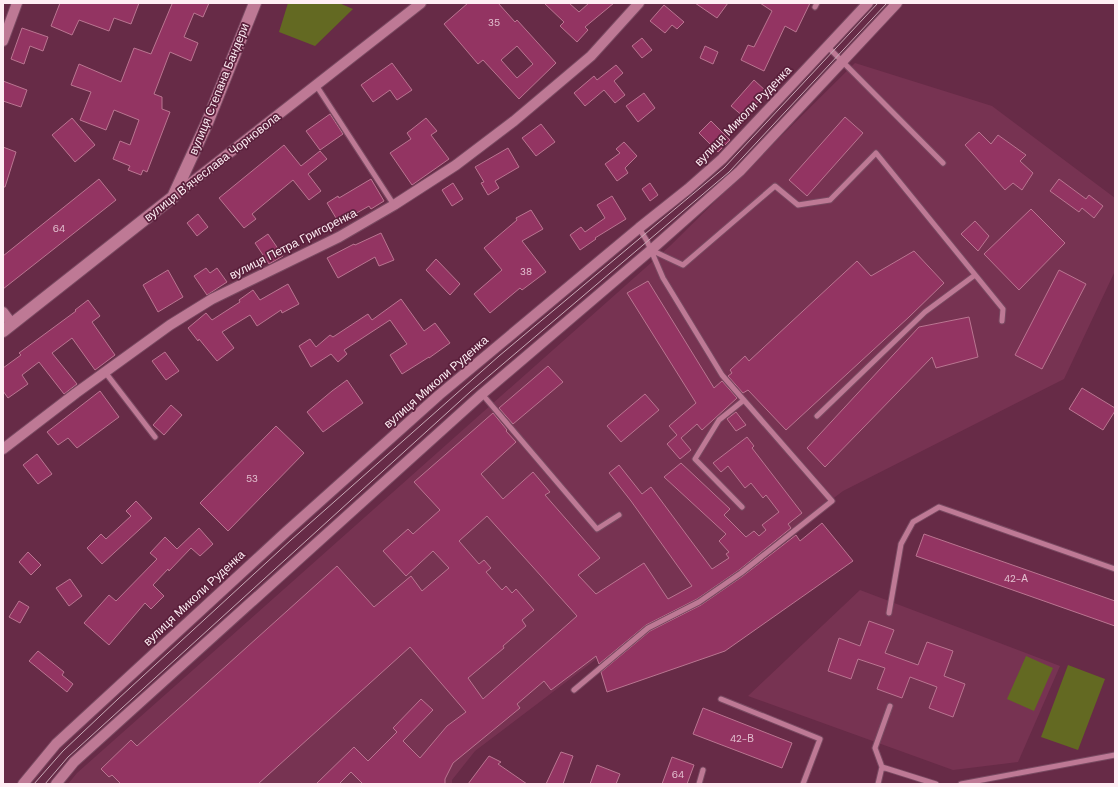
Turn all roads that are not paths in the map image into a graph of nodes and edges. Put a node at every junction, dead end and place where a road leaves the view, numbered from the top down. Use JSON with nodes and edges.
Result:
{"nodes":[{"id":1,"x":17,"y":3,"type":"edge"},
{"id":2,"x":255,"y":3,"type":"edge"},
{"id":3,"x":421,"y":3,"type":"edge"},
{"id":4,"x":640,"y":3,"type":"edge"},
{"id":5,"x":868,"y":3,"type":"edge"},
{"id":6,"x":898,"y":3,"type":"edge"},
{"id":7,"x":3,"y":41,"type":"edge"},
{"id":8,"x":827,"y":46,"type":"junction"},
{"id":9,"x":842,"y":62,"type":"junction"},
{"id":10,"x":316,"y":85,"type":"junction"},
{"id":11,"x":943,"y":163,"type":"dead end"},
{"id":12,"x":173,"y":197,"type":"junction"},
{"id":13,"x":394,"y":205,"type":"junction"},
{"id":14,"x":639,"y":228,"type":"junction"},
{"id":15,"x":651,"y":250,"type":"junction"},
{"id":16,"x":975,"y":275,"type":"junction"},
{"id":17,"x":3,"y":312,"type":"edge"},
{"id":18,"x":1002,"y":321,"type":"dead end"},
{"id":19,"x":8,"y":327,"type":"edge"},
{"id":20,"x":105,"y":372,"type":"junction"},
{"id":21,"x":482,"y":394,"type":"junction"},
{"id":22,"x":744,"y":400,"type":"junction"},
{"id":23,"x":818,"y":416,"type":"dead end"},
{"id":24,"x":155,"y":438,"type":"dead end"},
{"id":25,"x":3,"y":449,"type":"edge"},
{"id":26,"x":742,"y":507,"type":"dead end"},
{"id":27,"x":619,"y":515,"type":"dead end"},
{"id":28,"x":1115,"y":569,"type":"edge"},
{"id":29,"x":889,"y":613,"type":"dead end"},
{"id":30,"x":574,"y":690,"type":"dead end"},
{"id":31,"x":721,"y":700,"type":"dead end"},
{"id":32,"x":890,"y":706,"type":"dead end"},
{"id":33,"x":1115,"y":755,"type":"edge"},
{"id":34,"x":882,"y":767,"type":"junction"},
{"id":35,"x":703,"y":770,"type":"dead end"},
{"id":36,"x":23,"y":784,"type":"edge"},
{"id":37,"x":56,"y":784,"type":"edge"},
{"id":38,"x":698,"y":784,"type":"edge"},
{"id":39,"x":803,"y":784,"type":"edge"},
{"id":40,"x":878,"y":784,"type":"edge"},
{"id":41,"x":936,"y":784,"type":"edge"},
{"id":42,"x":960,"y":784,"type":"edge"}],
"edges":[{"from":1,"to":7,"type":"street"},
{"from":2,"to":12,"type":"street","name":"вулиця Степана Бандери"},
{"from":3,"to":10,"type":"street","name":"вулиця В'ячеслава Чорновола"},
{"from":4,"to":13,"type":"street","name":"вулиця Петра Григоренка"},
{"from":5,"to":8,"type":"street","name":"вулиця Миколи Руденка"},
{"from":6,"to":9,"type":"street"},
{"from":8,"to":9,"type":"lane"},
{"from":8,"to":14,"type":"street","name":"вулиця Миколи Руденка"},
{"from":9,"to":11,"type":"lane"},
{"from":9,"to":15,"type":"street"},
{"from":10,"to":12,"type":"street","name":"вулиця В'ячеслава Чорновола"},
{"from":10,"to":13,"type":"lane"},
{"from":12,"to":19,"type":"street","name":"вулиця В'ячеслава Чорновола"},
{"from":13,"to":20,"type":"street","name":"вулиця Петра Григоренка"},
{"from":14,"to":15,"type":"lane"},
{"from":14,"to":36,"type":"street","name":"вулиця Миколи Руденка"},
{"from":15,"to":16,"type":"lane"},
{"from":15,"to":21,"type":"street"},
{"from":15,"to":22,"type":"lane"},
{"from":16,"to":18,"type":"lane"},
{"from":16,"to":23,"type":"lane"},
{"from":17,"to":19,"type":"street"},
{"from":20,"to":24,"type":"lane"},
{"from":20,"to":25,"type":"street","name":"вулиця Петра Григоренка"},
{"from":21,"to":27,"type":"lane"},
{"from":21,"to":37,"type":"street"},
{"from":22,"to":26,"type":"lane"},
{"from":22,"to":30,"type":"lane"},
{"from":28,"to":29,"type":"lane"},
{"from":31,"to":39,"type":"lane"},
{"from":32,"to":34,"type":"lane"},
{"from":33,"to":42,"type":"lane"},
{"from":34,"to":40,"type":"lane"},
{"from":34,"to":41,"type":"lane"},
{"from":35,"to":38,"type":"lane"}]}
